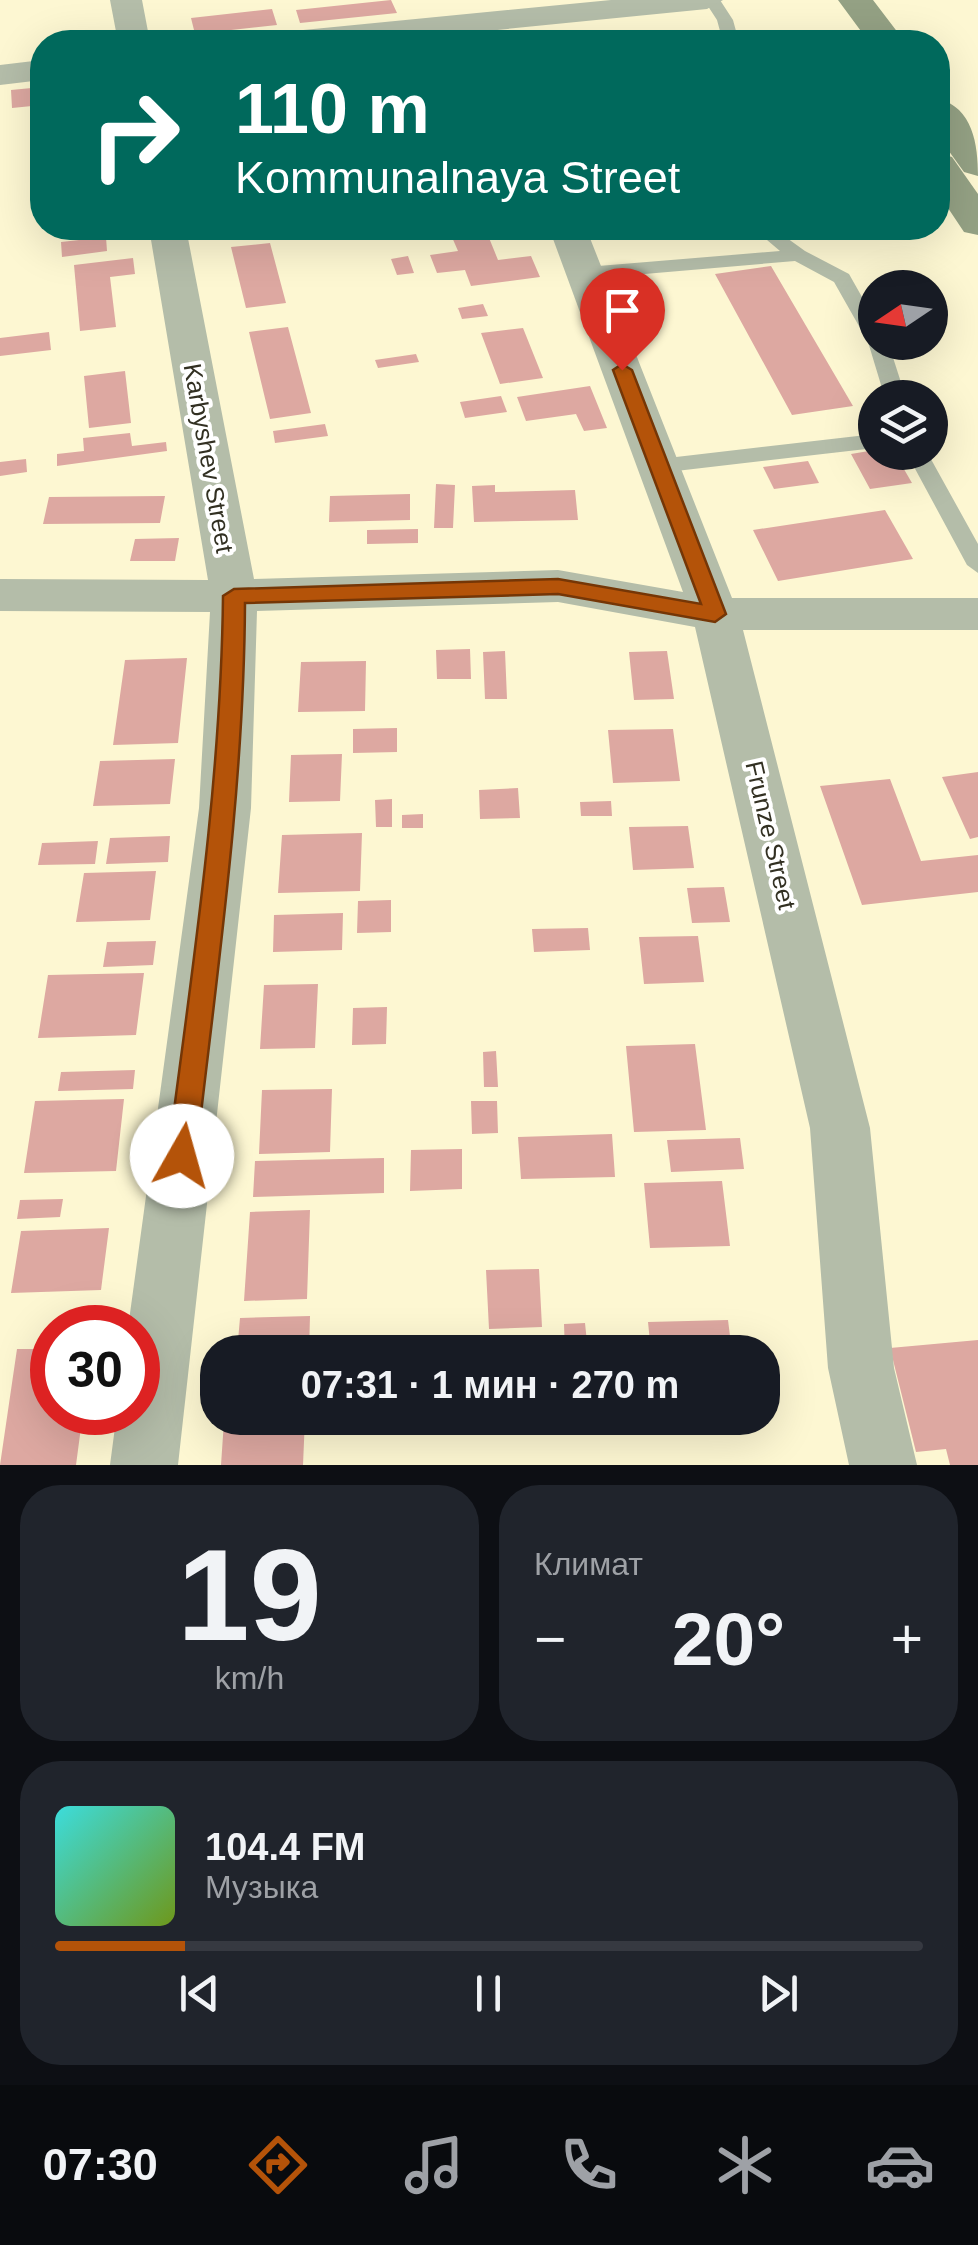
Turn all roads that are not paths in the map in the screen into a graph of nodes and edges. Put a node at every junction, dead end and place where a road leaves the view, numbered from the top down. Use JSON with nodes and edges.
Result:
{"nodes":[{"id":1,"x":126,"y":0,"type":"edge"},
{"id":2,"x":709,"y":0,"type":"edge"},
{"id":3,"x":822,"y":0,"type":"edge"},
{"id":4,"x":855,"y":0,"type":"edge"},
{"id":5,"x":474,"y":21,"type":"edge"},
{"id":6,"x":132,"y":30,"type":"edge"},
{"id":7,"x":392,"y":30,"type":"edge"},
{"id":8,"x":727,"y":30,"type":"edge"},
{"id":9,"x":843,"y":30,"type":"edge"},
{"id":10,"x":878,"y":30,"type":"edge"},
{"id":11,"x":30,"y":71,"type":"edge"},
{"id":12,"x":0,"y":75,"type":"edge"},
{"id":13,"x":950,"y":126,"type":"edge"},
{"id":14,"x":978,"y":164,"type":"edge"},
{"id":15,"x":950,"y":182,"type":"edge"},
{"id":16,"x":978,"y":223,"type":"edge"},
{"id":17,"x":170,"y":240,"type":"edge"},
{"id":18,"x":777,"y":240,"type":"edge"},
{"id":19,"x":577,"y":250,"type":"edge"},
{"id":20,"x":798,"y":256,"type":"junction"},
{"id":21,"x":858,"y":307,"type":"edge"},
{"id":22,"x":858,"y":443,"type":"edge"},
{"id":23,"x":659,"y":466,"type":"junction"},
{"id":24,"x":926,"y":470,"type":"edge"},
{"id":25,"x":978,"y":566,"type":"edge"},
{"id":26,"x":0,"y":595,"type":"edge"},
{"id":27,"x":234,"y":596,"type":"junction"},
{"id":28,"x":715,"y":614,"type":"junction"},
{"id":29,"x":978,"y":614,"type":"edge"},
{"id":30,"x":144,"y":1465,"type":"edge"},
{"id":31,"x":882,"y":1465,"type":"edge"}],
"edges":[{"from":1,"to":6,"type":"street"},
{"from":2,"to":5,"type":"street"},
{"from":2,"to":8,"type":"lane"},
{"from":3,"to":9,"type":"main road"},
{"from":4,"to":10,"type":"main road"},
{"from":5,"to":7,"type":"street"},
{"from":11,"to":12,"type":"street"},
{"from":13,"to":14,"type":"main road"},
{"from":15,"to":16,"type":"main road"},
{"from":17,"to":27,"type":"street","name":"Karbyshev Street"},
{"from":18,"to":20,"type":"lane"},
{"from":19,"to":20,"type":"lane"},
{"from":19,"to":23,"type":"street","name":"Frunze Street"},
{"from":20,"to":21,"type":"lane"},
{"from":22,"to":23,"type":"lane"},
{"from":23,"to":28,"type":"street","name":"Frunze Street"},
{"from":24,"to":25,"type":"lane"},
{"from":26,"to":27,"type":"street"},
{"from":27,"to":28,"type":"street"},
{"from":27,"to":30,"type":"street","name":"Karbyshev Street"},
{"from":28,"to":29,"type":"street"},
{"from":28,"to":31,"type":"street","name":"Frunze Street"}]}
